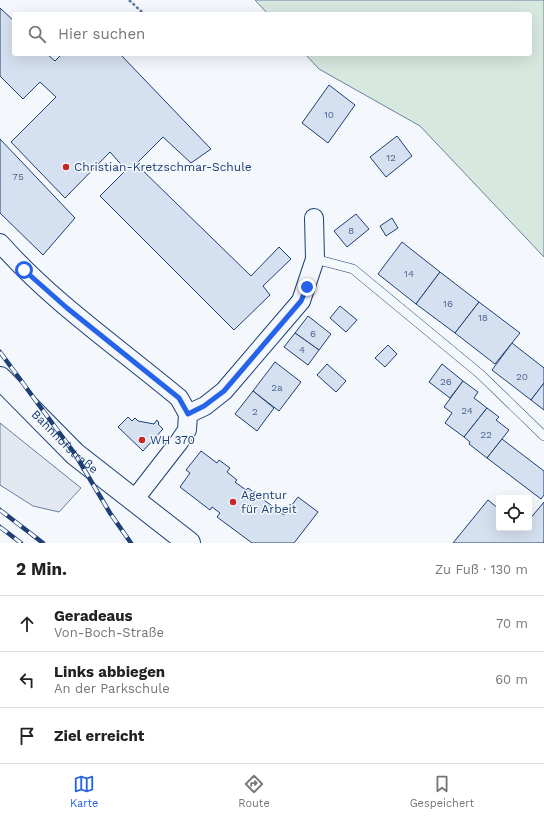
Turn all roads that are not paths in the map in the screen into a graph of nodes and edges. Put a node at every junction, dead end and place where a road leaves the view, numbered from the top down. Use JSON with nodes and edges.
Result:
{"nodes":[{"id":1,"x":314,"y":218,"type":"dead end"},
{"id":2,"x":0,"y":243,"type":"edge"},
{"id":3,"x":315,"y":259,"type":"junction"},
{"id":4,"x":0,"y":378,"type":"edge"},
{"id":5,"x":188,"y":414,"type":"junction"},
{"id":6,"x":544,"y":436,"type":"edge"},
{"id":7,"x":134,"y":500,"type":"junction"},
{"id":8,"x":189,"y":543,"type":"edge"}],
"edges":[{"from":1,"to":3,"type":"street"},
{"from":2,"to":5,"type":"street"},
{"from":3,"to":5,"type":"street"},
{"from":3,"to":6,"type":"lane"},
{"from":4,"to":7,"type":"street","name":"Bahnhofstraße"},
{"from":5,"to":7,"type":"street"},
{"from":7,"to":8,"type":"street","name":"Bahnhofstraße"}]}
